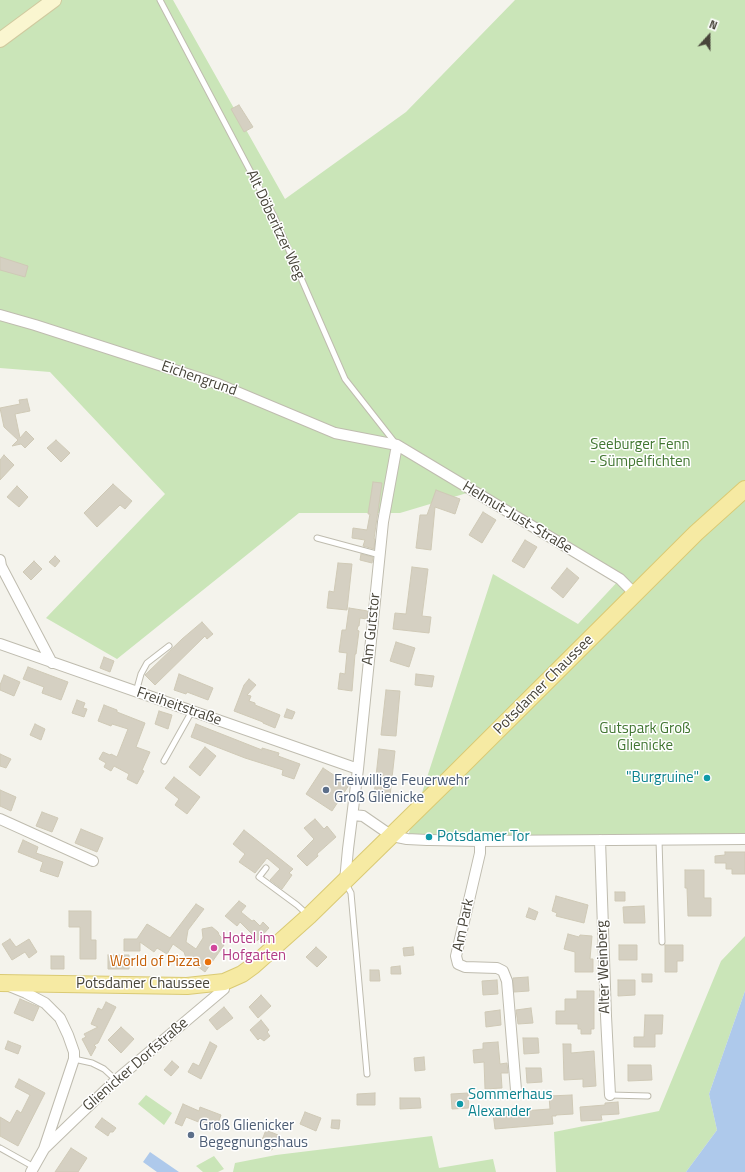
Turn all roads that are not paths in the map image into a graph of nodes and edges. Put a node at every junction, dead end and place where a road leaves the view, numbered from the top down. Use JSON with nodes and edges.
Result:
{"nodes":[{"id":1,"x":54,"y":0,"type":"edge"},
{"id":2,"x":160,"y":0,"type":"edge"},
{"id":3,"x":0,"y":40,"type":"edge"},
{"id":4,"x":0,"y":315,"type":"edge"},
{"id":5,"x":397,"y":445,"type":"junction"},
{"id":6,"x":745,"y":489,"type":"edge"},
{"id":7,"x":317,"y":538,"type":"dead end"},
{"id":8,"x":380,"y":555,"type":"junction"},
{"id":9,"x":0,"y":560,"type":"edge"},
{"id":10,"x":635,"y":594,"type":"junction"},
{"id":11,"x":0,"y":644,"type":"edge"},
{"id":12,"x":169,"y":646,"type":"dead end"},
{"id":13,"x":52,"y":663,"type":"junction"},
{"id":14,"x":136,"y":692,"type":"junction"},
{"id":15,"x":192,"y":711,"type":"junction"},
{"id":16,"x":164,"y":761,"type":"dead end"},
{"id":17,"x":358,"y":769,"type":"junction"},
{"id":18,"x":353,"y":815,"type":"junction"},
{"id":19,"x":0,"y":819,"type":"edge"},
{"id":20,"x":392,"y":836,"type":"junction"},
{"id":21,"x":745,"y":839,"type":"edge"},
{"id":22,"x":600,"y":840,"type":"junction"},
{"id":23,"x":659,"y":840,"type":"junction"},
{"id":24,"x":480,"y":841,"type":"junction"},
{"id":25,"x":93,"y":861,"type":"dead end"},
{"id":26,"x":266,"y":868,"type":"dead end"},
{"id":27,"x":345,"y":881,"type":"junction"},
{"id":28,"x":309,"y":916,"type":"junction"},
{"id":29,"x":662,"y":942,"type":"dead end"},
{"id":30,"x":0,"y":982,"type":"edge"},
{"id":31,"x":224,"y":982,"type":"junction"},
{"id":32,"x":74,"y":1059,"type":"junction"},
{"id":33,"x":367,"y":1074,"type":"dead end"},
{"id":34,"x":116,"y":1080,"type":"junction"},
{"id":35,"x":516,"y":1090,"type":"dead end"},
{"id":36,"x":610,"y":1095,"type":"joint"},
{"id":37,"x":648,"y":1096,"type":"dead end"},
{"id":38,"x":0,"y":1148,"type":"edge"},
{"id":39,"x":44,"y":1149,"type":"junction"},
{"id":40,"x":33,"y":1169,"type":"edge"}],
"edges":[{"from":1,"to":3,"type":"main road"},
{"from":2,"to":5,"type":"lane","name":"Alt Döberitzer Weg"},
{"from":4,"to":5,"type":"street","name":"Eichengrund"},
{"from":5,"to":8,"type":"street","name":"Am Gutstor"},
{"from":5,"to":10,"type":"street","name":"Helmut-Just-Straße"},
{"from":6,"to":10,"type":"main road","name":"Potsdamer Chaussee"},
{"from":7,"to":8,"type":"lane"},
{"from":8,"to":17,"type":"street","name":"Am Gutstor"},
{"from":9,"to":13,"type":"street"},
{"from":10,"to":20,"type":"main road","name":"Potsdamer Chaussee"},
{"from":11,"to":13,"type":"street","name":"Freiheitstraße"},
{"from":12,"to":14,"type":"lane"},
{"from":13,"to":14,"type":"street","name":"Freiheitstraße"},
{"from":14,"to":15,"type":"street","name":"Freiheitstraße"},
{"from":15,"to":16,"type":"lane"},
{"from":15,"to":17,"type":"street","name":"Freiheitstraße"},
{"from":17,"to":18,"type":"street","name":"Am Gutstor"},
{"from":18,"to":20,"type":"street"},
{"from":18,"to":27,"type":"street","name":"Am Gutstor"},
{"from":19,"to":25,"type":"street"},
{"from":20,"to":24,"type":"street"},
{"from":20,"to":27,"type":"main road","name":"Potsdamer Chaussee"},
{"from":21,"to":23,"type":"street"},
{"from":22,"to":23,"type":"street"},
{"from":22,"to":24,"type":"street"},
{"from":22,"to":36,"type":"street","name":"Alter Weinberg"},
{"from":23,"to":29,"type":"lane"},
{"from":24,"to":35,"type":"street","name":"Am Park"},
{"from":26,"to":28,"type":"lane"},
{"from":27,"to":28,"type":"main road","name":"Potsdamer Chaussee"},
{"from":27,"to":33,"type":"lane"},
{"from":28,"to":31,"type":"main road","name":"Potsdamer Chaussee"},
{"from":30,"to":31,"type":"main road","name":"Potsdamer Chaussee"},
{"from":30,"to":32,"type":"street"},
{"from":31,"to":34,"type":"street","name":"Glienicker Dorfstraße"},
{"from":32,"to":34,"type":"lane"},
{"from":32,"to":39,"type":"street","name":"Glienicker Dorfstraße"},
{"from":34,"to":39,"type":"street","name":"Glienicker Dorfstraße"},
{"from":36,"to":37,"type":"lane"},
{"from":38,"to":40,"type":"lane"},
{"from":39,"to":40,"type":"street","name":"Glienicker Dorfstraße"}]}
